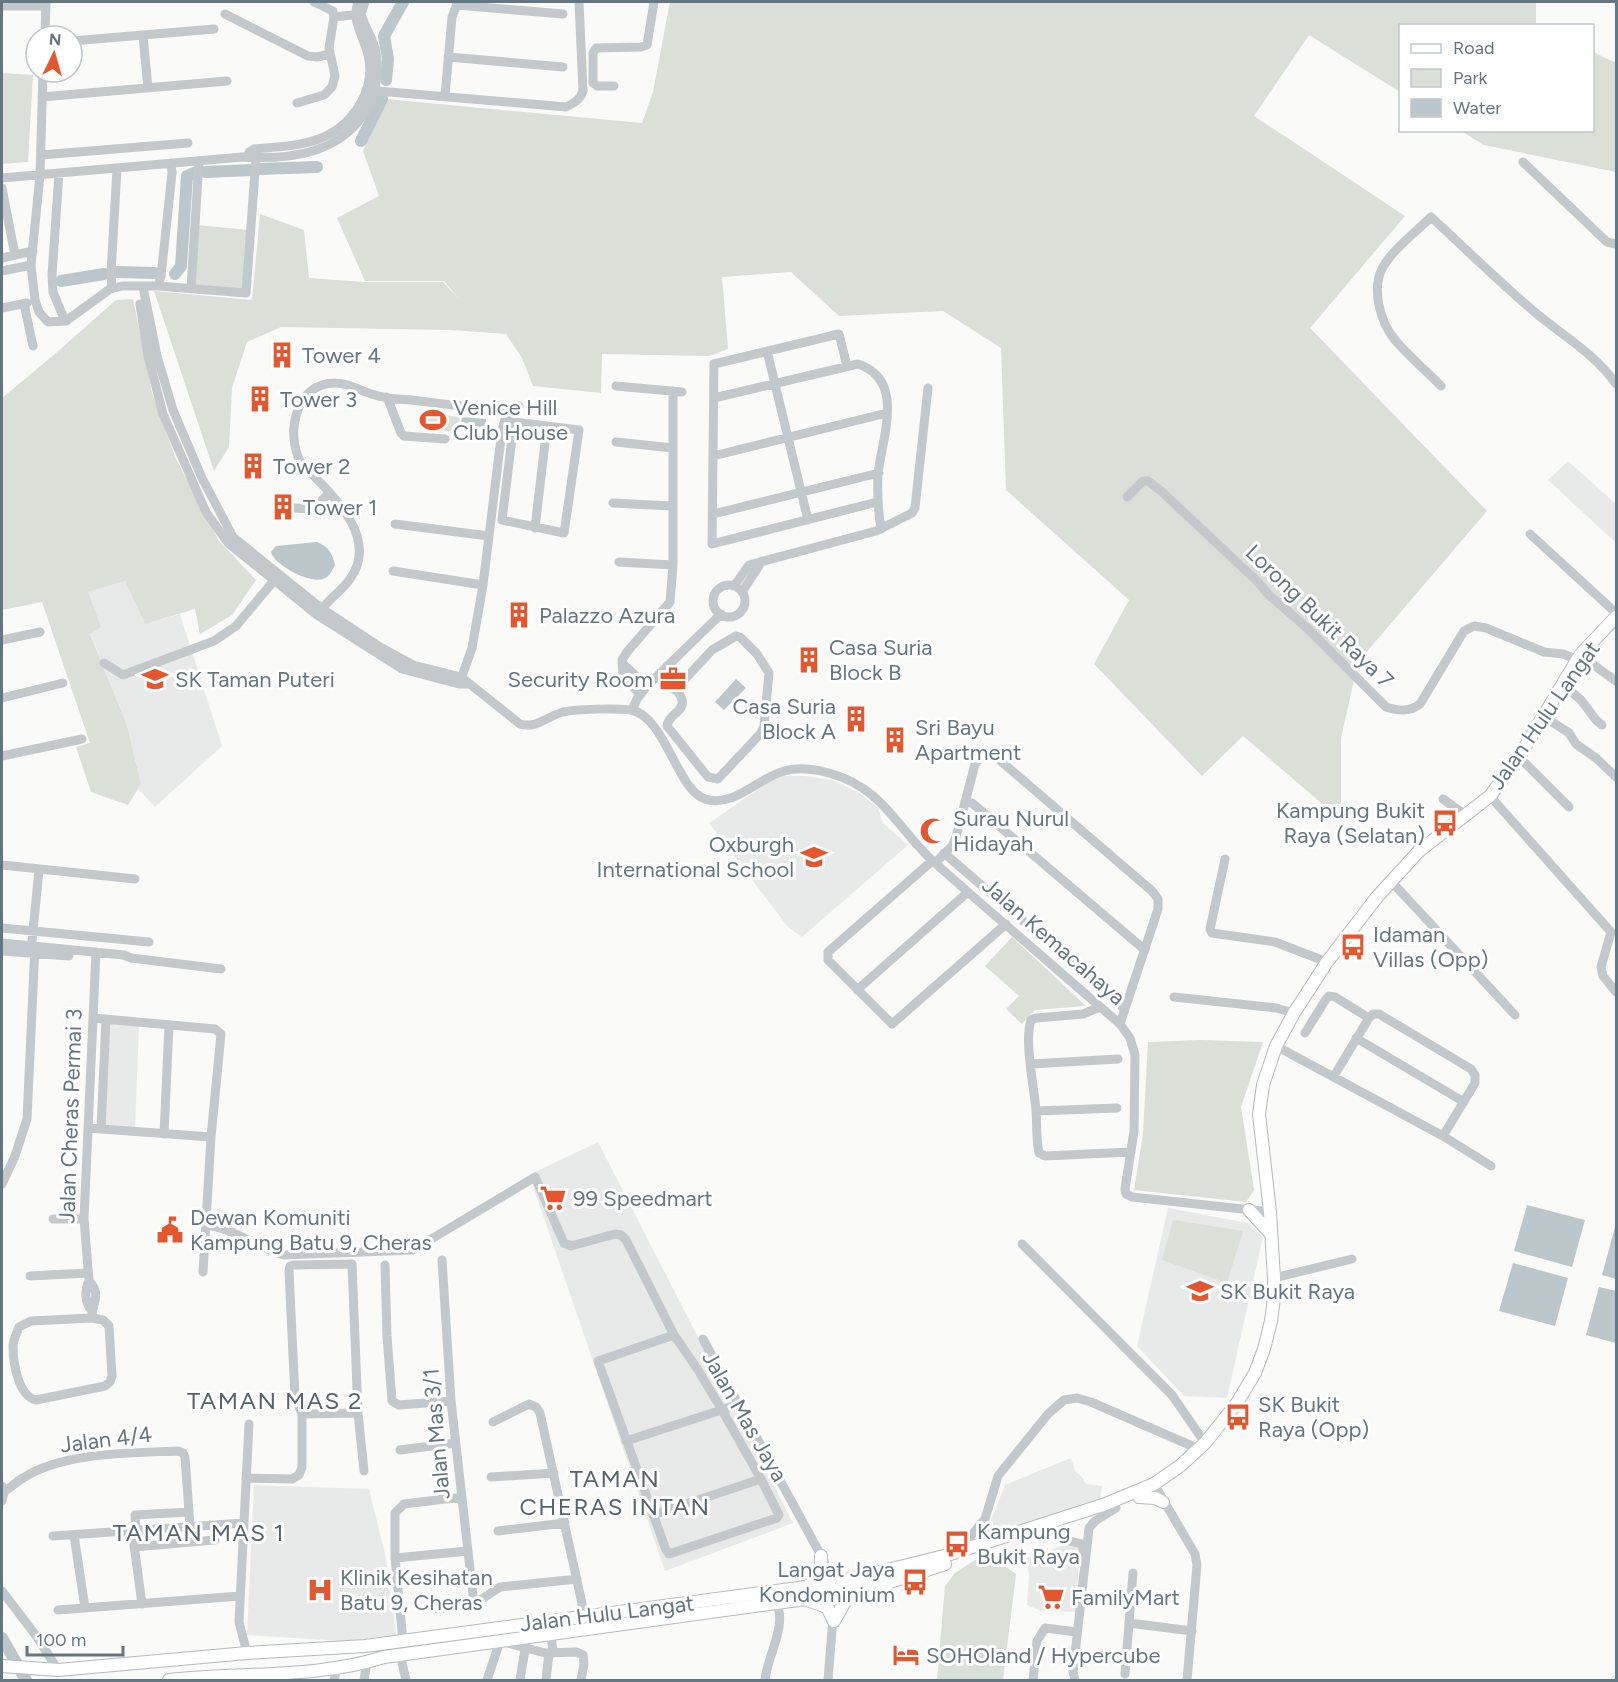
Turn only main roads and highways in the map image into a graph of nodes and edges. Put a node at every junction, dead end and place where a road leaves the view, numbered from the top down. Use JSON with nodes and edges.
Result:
{"nodes":[{"id":1,"x":1617,"y":615,"type":"edge"},
{"id":2,"x":1249,"y":1210,"type":"road end"},
{"id":3,"x":1271,"y":1234,"type":"junction"},
{"id":4,"x":1154,"y":1484,"type":"junction"},
{"id":5,"x":1140,"y":1497,"type":"junction"},
{"id":6,"x":1163,"y":1502,"type":"road end"},
{"id":7,"x":855,"y":1584,"type":"junction"},
{"id":8,"x":806,"y":1593,"type":"junction"},
{"id":9,"x":4,"y":1669,"type":"edge"},
{"id":10,"x":53,"y":1674,"type":"edge"},
{"id":11,"x":336,"y":1674,"type":"edge"},
{"id":12,"x":302,"y":1676,"type":"edge"},
{"id":13,"x":254,"y":1677,"type":"edge"},
{"id":14,"x":169,"y":1680,"type":"edge"}],
"edges":[{"from":1,"to":3,"type":"main road","name":"Jalan Hulu Langat"},
{"from":2,"to":3,"type":"main road"},
{"from":3,"to":4,"type":"main road","name":"Jalan Hulu Langat"},
{"from":4,"to":5,"type":"main road","name":"Jalan Hulu Langat"},
{"from":4,"to":7,"type":"main road","name":"Jalan Hulu Langat"},
{"from":5,"to":6,"type":"main road"},
{"from":5,"to":7,"type":"main road","name":"Jalan Hulu Langat"},
{"from":7,"to":8,"type":"main road","name":"Jalan Hulu Langat"},
{"from":7,"to":8,"type":"main road"},
{"from":7,"to":8,"type":"main road"},
{"from":8,"to":10,"type":"main road","name":"Jalan Hulu Langat"},
{"from":8,"to":11,"type":"main road","name":"Jalan Hulu Langat"},
{"from":9,"to":10,"type":"main road","name":"Jalan Hulu Langat"},
{"from":11,"to":12,"type":"main road","name":"Jalan Hulu Langat"},
{"from":12,"to":13,"type":"main road","name":"Jalan Hulu Langat"},
{"from":13,"to":14,"type":"main road","name":"Jalan Hulu Langat"}]}
